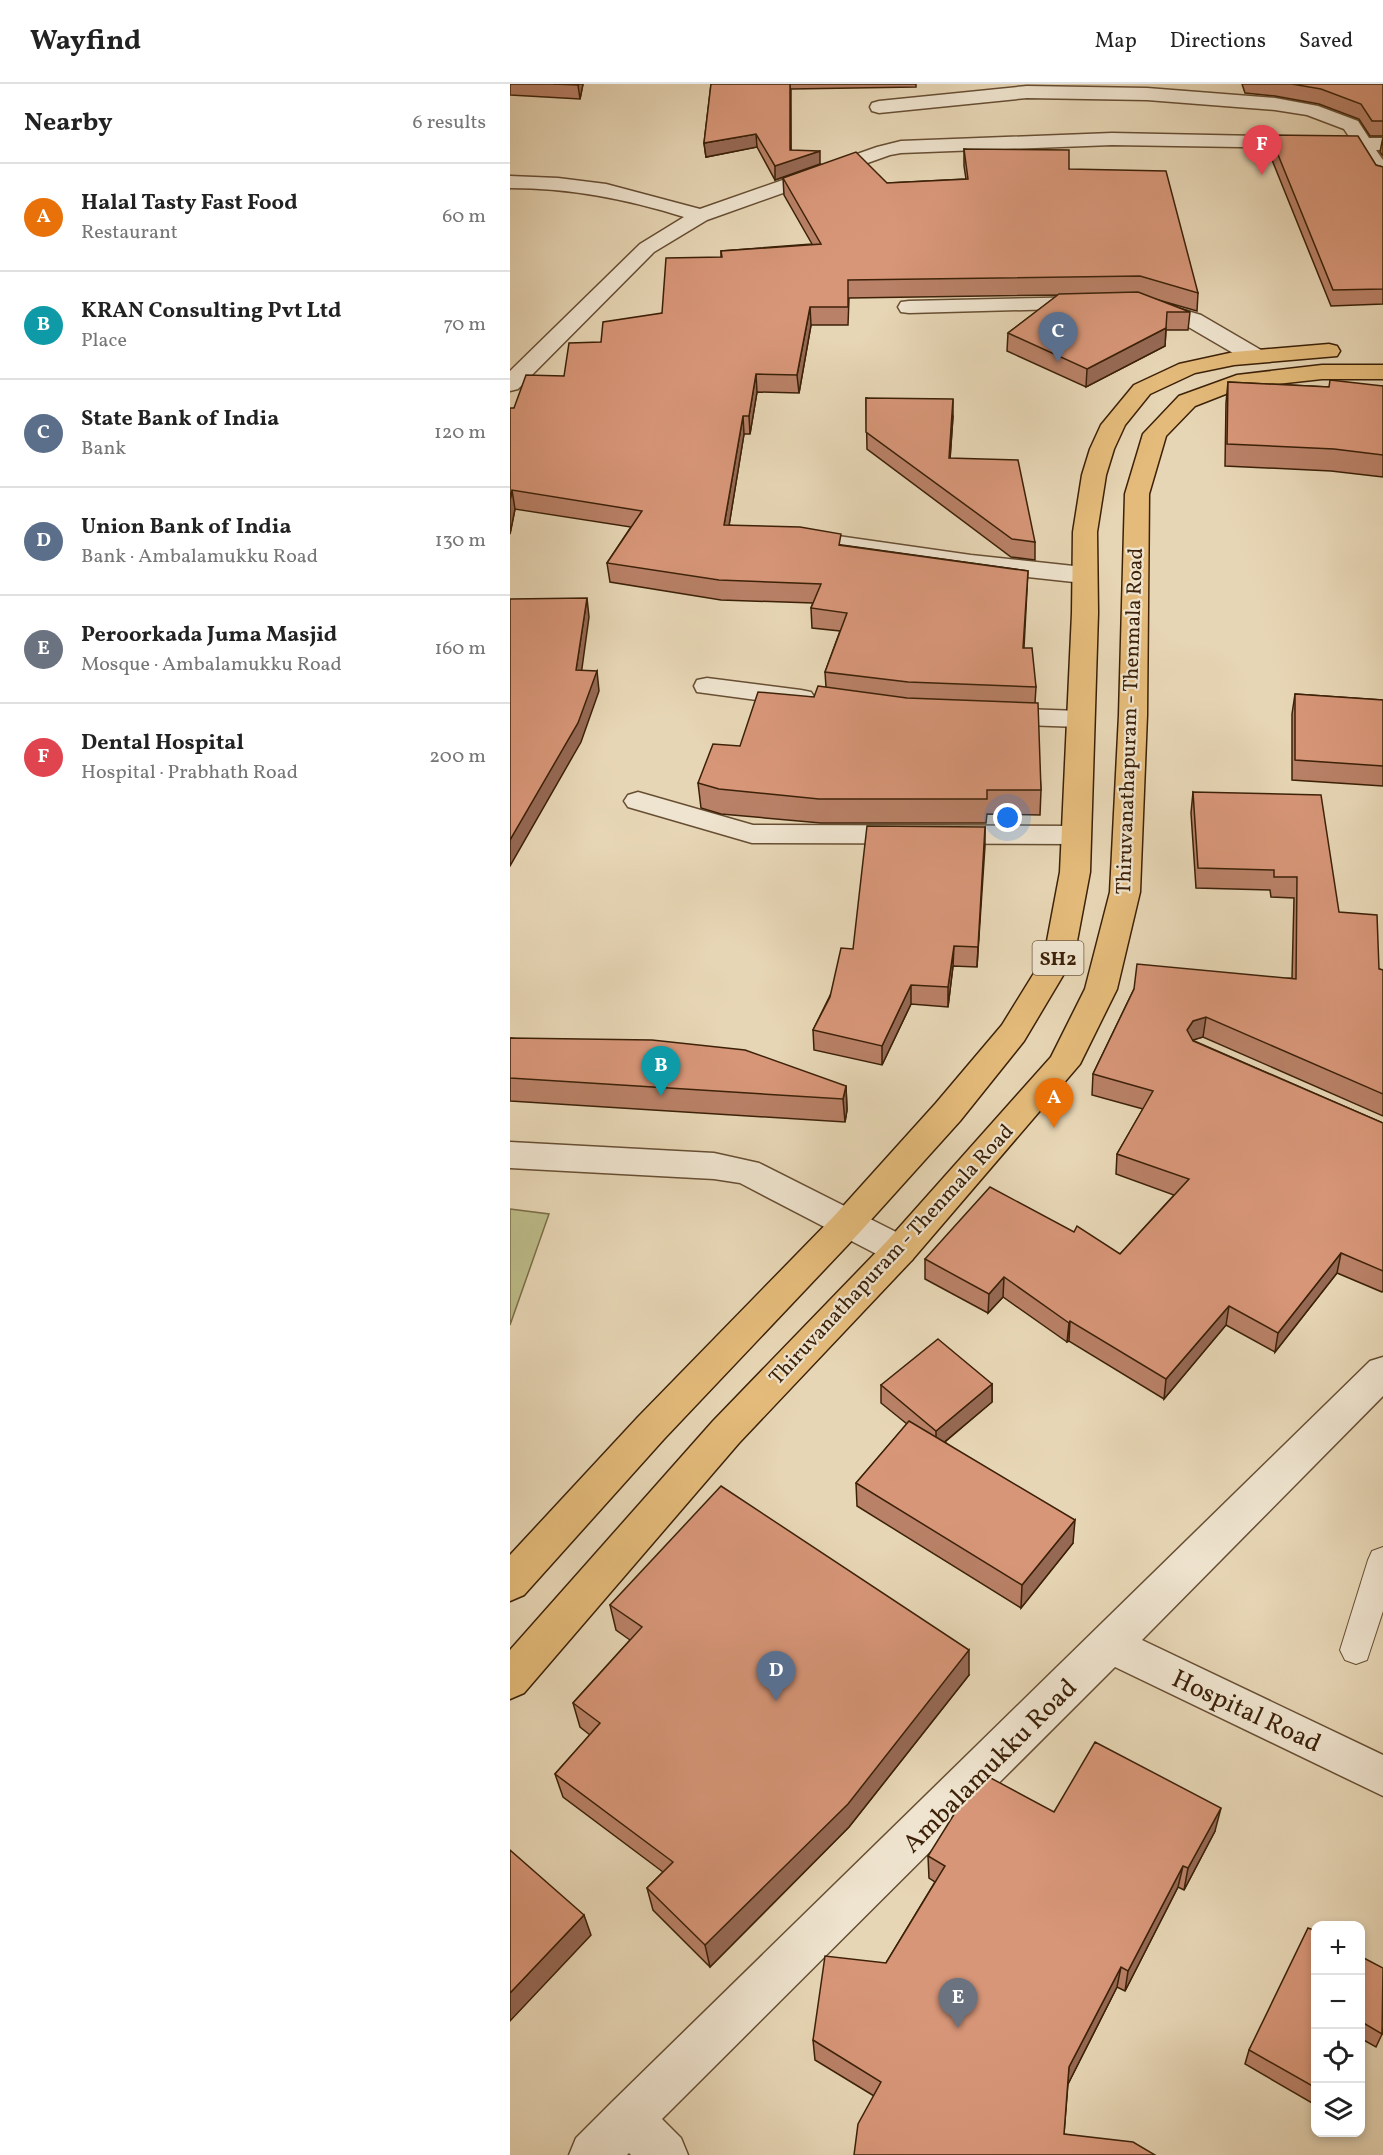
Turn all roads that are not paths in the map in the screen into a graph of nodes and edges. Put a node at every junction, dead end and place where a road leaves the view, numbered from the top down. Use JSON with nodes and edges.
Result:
{"nodes":[{"id":1,"x":1363,"y":142,"type":"junction"},
{"id":2,"x":1383,"y":144,"type":"edge"},
{"id":3,"x":901,"y":147,"type":"junction"},
{"id":4,"x":1383,"y":175,"type":"edge"},
{"id":5,"x":510,"y":182,"type":"edge"},
{"id":6,"x":699,"y":216,"type":"junction"},
{"id":7,"x":1105,"y":303,"type":"edge"},
{"id":8,"x":1128,"y":303,"type":"edge"},
{"id":9,"x":909,"y":307,"type":"dead end"},
{"id":10,"x":1383,"y":352,"type":"edge"},
{"id":11,"x":1253,"y":355,"type":"junction"},
{"id":12,"x":1383,"y":372,"type":"edge"},
{"id":13,"x":510,"y":384,"type":"edge"},
{"id":14,"x":770,"y":533,"type":"edge"},
{"id":15,"x":1083,"y":575,"type":"junction"},
{"id":16,"x":1110,"y":614,"type":"junction"},
{"id":17,"x":706,"y":686,"type":"dead end"},
{"id":18,"x":825,"y":701,"type":"edge"},
{"id":19,"x":965,"y":714,"type":"edge"},
{"id":20,"x":1080,"y":719,"type":"junction"},
{"id":21,"x":638,"y":801,"type":"dead end"},
{"id":22,"x":1075,"y":835,"type":"junction"},
{"id":23,"x":510,"y":1155,"type":"edge"},
{"id":24,"x":848,"y":1223,"type":"junction"},
{"id":25,"x":900,"y":1250,"type":"junction"},
{"id":26,"x":1383,"y":1372,"type":"edge"},
{"id":27,"x":1383,"y":1560,"type":"edge"},
{"id":28,"x":510,"y":1583,"type":"edge"},
{"id":29,"x":1110,"y":1645,"type":"junction"},
{"id":30,"x":1356,"y":1650,"type":"dead end"},
{"id":31,"x":510,"y":1680,"type":"edge"},
{"id":32,"x":1383,"y":1776,"type":"edge"},
{"id":33,"x":630,"y":2120,"type":"junction"},
{"id":34,"x":593,"y":2155,"type":"edge"},
{"id":35,"x":663,"y":2155,"type":"edge"}],
"edges":[{"from":1,"to":2,"type":"street"},
{"from":1,"to":3,"type":"street"},
{"from":1,"to":3,"type":"street"},
{"from":1,"to":4,"type":"street"},
{"from":3,"to":6,"type":"street"},
{"from":5,"to":6,"type":"street"},
{"from":6,"to":13,"type":"street"},
{"from":7,"to":9,"type":"street"},
{"from":8,"to":11,"type":"street"},
{"from":10,"to":11,"type":"main road","number":"SH2"},
{"from":11,"to":15,"type":"main road","number":"SH2"},
{"from":12,"to":16,"type":"main road","name":"Thiruvanathapuram - Thenmala Road"},
{"from":14,"to":15,"type":"street"},
{"from":15,"to":16,"type":"main road","number":"SH2"},
{"from":16,"to":20,"type":"main road","number":"SH2"},
{"from":16,"to":25,"type":"main road","name":"Thiruvanathapuram - Thenmala Road"},
{"from":17,"to":18,"type":"street"},
{"from":19,"to":20,"type":"street"},
{"from":20,"to":22,"type":"main road","number":"SH2"},
{"from":21,"to":22,"type":"street"},
{"from":22,"to":24,"type":"main road","number":"SH2"},
{"from":23,"to":24,"type":"street"},
{"from":24,"to":25,"type":"street"},
{"from":24,"to":28,"type":"main road","number":"SH2"},
{"from":25,"to":31,"type":"main road","name":"Thiruvanathapuram - Thenmala Road"},
{"from":26,"to":29,"type":"street","name":"Ambalamukku Road"},
{"from":27,"to":30,"type":"lane"},
{"from":29,"to":32,"type":"street","name":"Hospital Road"},
{"from":29,"to":33,"type":"street","name":"Ambalamukku Road"},
{"from":33,"to":34,"type":"street","name":"Ambalamukku Road"},
{"from":33,"to":35,"type":"street"}]}
